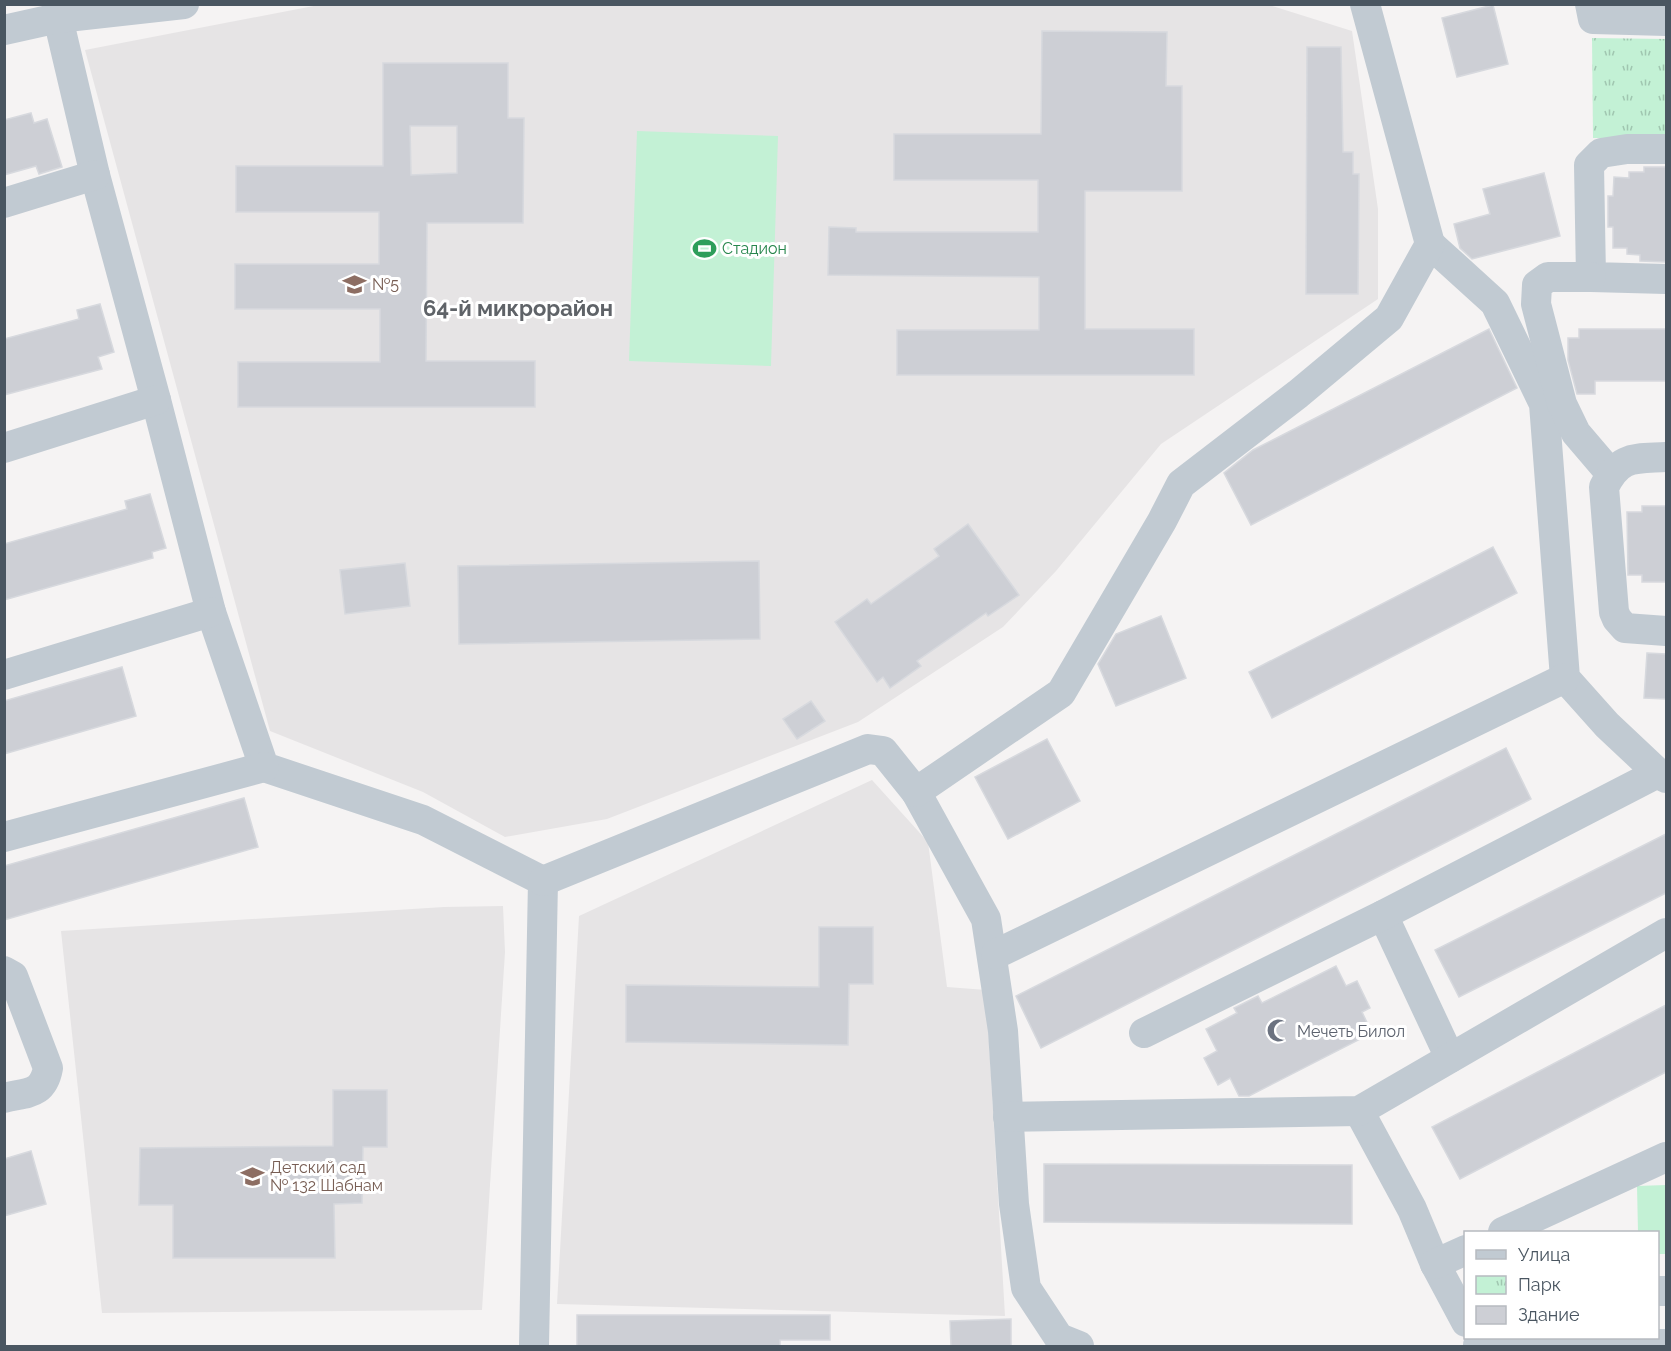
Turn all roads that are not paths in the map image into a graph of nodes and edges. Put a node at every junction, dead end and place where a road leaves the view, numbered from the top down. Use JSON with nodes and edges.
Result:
{"nodes":[{"id":1,"x":184,"y":4,"type":"edge"},
{"id":2,"x":1365,"y":4,"type":"edge"},
{"id":3,"x":1590,"y":4,"type":"edge"},
{"id":4,"x":58,"y":18,"type":"junction"},
{"id":5,"x":1666,"y":21,"type":"edge"},
{"id":6,"x":4,"y":30,"type":"edge"},
{"id":7,"x":1666,"y":149,"type":"edge"},
{"id":8,"x":94,"y":175,"type":"junction"},
{"id":9,"x":4,"y":203,"type":"edge"},
{"id":10,"x":1430,"y":244,"type":"junction"},
{"id":11,"x":1591,"y":277,"type":"junction"},
{"id":12,"x":1666,"y":279,"type":"edge"},
{"id":13,"x":156,"y":400,"type":"junction"},
{"id":14,"x":1553,"y":404,"type":"junction"},
{"id":15,"x":4,"y":448,"type":"edge"},
{"id":16,"x":1666,"y":457,"type":"edge"},
{"id":17,"x":1611,"y":474,"type":"junction"},
{"id":18,"x":211,"y":612,"type":"junction"},
{"id":19,"x":1666,"y":631,"type":"edge"},
{"id":20,"x":4,"y":675,"type":"edge"},
{"id":21,"x":1565,"y":678,"type":"junction"},
{"id":22,"x":264,"y":768,"type":"junction"},
{"id":23,"x":1662,"y":775,"type":"edge"},
{"id":24,"x":916,"y":792,"type":"junction"},
{"id":25,"x":4,"y":837,"type":"edge"},
{"id":26,"x":543,"y":881,"type":"junction"},
{"id":27,"x":1383,"y":915,"type":"junction"},
{"id":28,"x":1666,"y":933,"type":"edge"},
{"id":29,"x":996,"y":954,"type":"dead end"},
{"id":30,"x":4,"y":971,"type":"edge"},
{"id":31,"x":1144,"y":1033,"type":"dead end"},
{"id":32,"x":1450,"y":1058,"type":"junction"},
{"id":33,"x":4,"y":1098,"type":"edge"},
{"id":34,"x":1359,"y":1111,"type":"junction"},
{"id":35,"x":1008,"y":1117,"type":"junction"},
{"id":36,"x":1666,"y":1157,"type":"edge"},
{"id":37,"x":1507,"y":1231,"type":"edge"},
{"id":38,"x":1464,"y":1251,"type":"edge"},
{"id":39,"x":1435,"y":1264,"type":"junction"},
{"id":40,"x":1464,"y":1319,"type":"edge"},
{"id":41,"x":1506,"y":1339,"type":"edge"},
{"id":42,"x":1666,"y":1344,"type":"edge"},
{"id":43,"x":534,"y":1347,"type":"edge"},
{"id":44,"x":1079,"y":1347,"type":"edge"}],
"edges":[{"from":1,"to":4,"type":"lane"},
{"from":2,"to":10,"type":"lane"},
{"from":3,"to":5,"type":"lane"},
{"from":4,"to":6,"type":"lane"},
{"from":4,"to":8,"type":"lane"},
{"from":7,"to":11,"type":"lane"},
{"from":8,"to":9,"type":"lane"},
{"from":8,"to":13,"type":"lane"},
{"from":10,"to":14,"type":"lane"},
{"from":10,"to":24,"type":"lane"},
{"from":11,"to":12,"type":"lane"},
{"from":11,"to":14,"type":"lane"},
{"from":13,"to":15,"type":"lane"},
{"from":13,"to":18,"type":"lane"},
{"from":14,"to":17,"type":"lane"},
{"from":14,"to":21,"type":"lane"},
{"from":16,"to":17,"type":"lane"},
{"from":17,"to":19,"type":"lane"},
{"from":18,"to":20,"type":"lane"},
{"from":18,"to":22,"type":"lane"},
{"from":21,"to":23,"type":"lane"},
{"from":21,"to":29,"type":"lane"},
{"from":22,"to":25,"type":"lane"},
{"from":22,"to":26,"type":"lane"},
{"from":23,"to":27,"type":"lane"},
{"from":24,"to":26,"type":"lane"},
{"from":24,"to":35,"type":"lane"},
{"from":26,"to":43,"type":"lane"},
{"from":27,"to":31,"type":"lane"},
{"from":27,"to":32,"type":"lane"},
{"from":28,"to":32,"type":"lane"},
{"from":30,"to":33,"type":"lane"},
{"from":32,"to":34,"type":"lane"},
{"from":34,"to":35,"type":"lane"},
{"from":34,"to":39,"type":"lane"},
{"from":35,"to":44,"type":"lane"},
{"from":36,"to":37,"type":"lane"},
{"from":38,"to":39,"type":"lane"},
{"from":39,"to":40,"type":"lane"},
{"from":41,"to":42,"type":"lane"}]}
